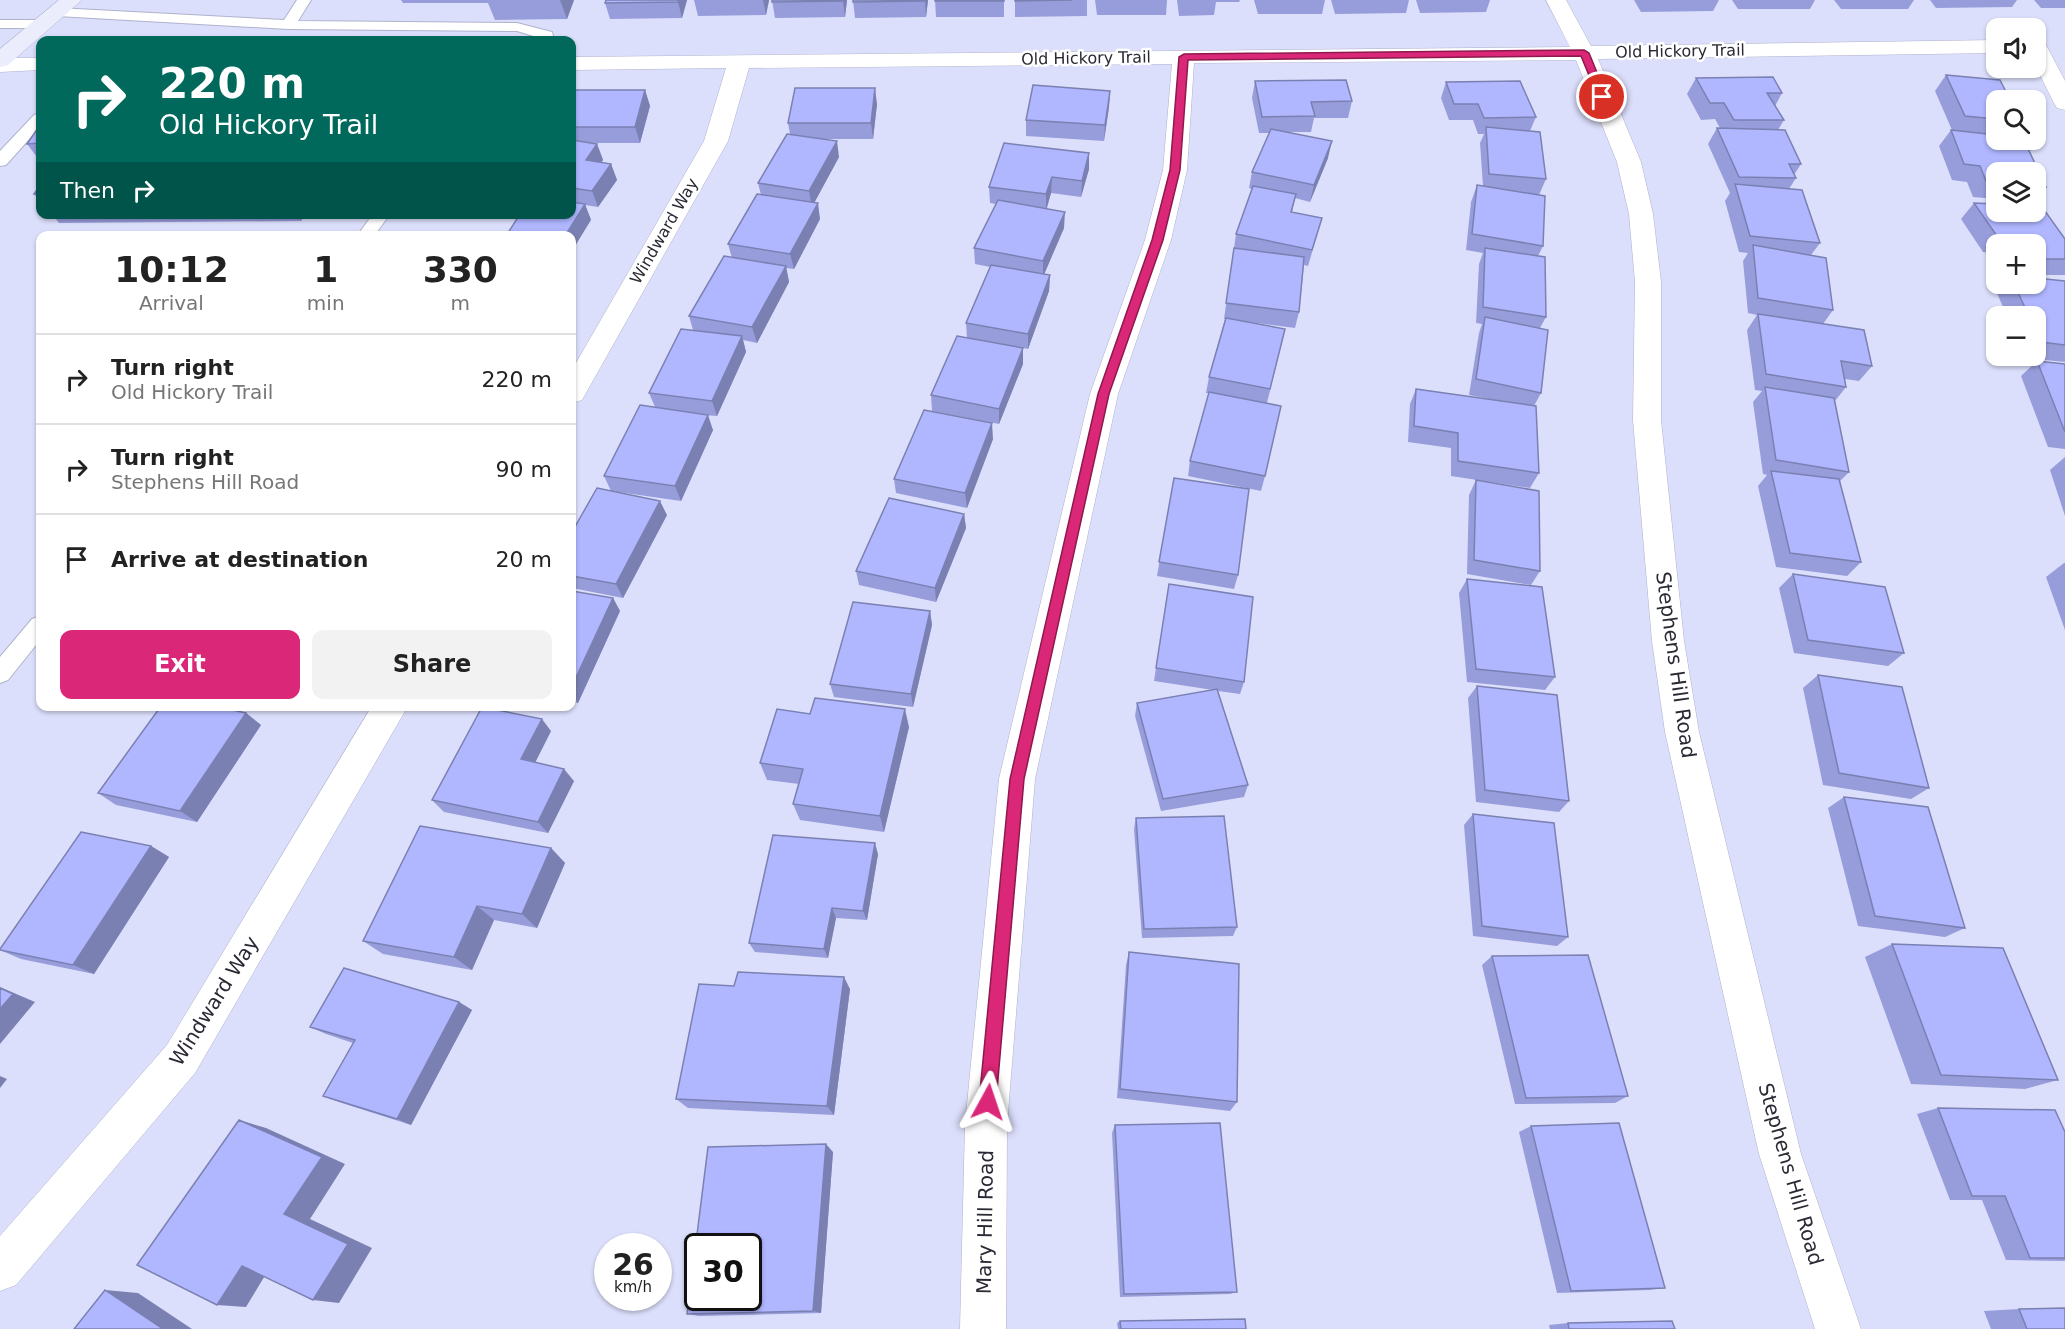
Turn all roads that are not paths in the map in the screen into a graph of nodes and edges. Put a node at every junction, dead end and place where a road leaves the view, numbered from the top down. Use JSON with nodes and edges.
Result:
{"nodes":[{"id":1,"x":304,"y":0,"type":"edge"},
{"id":2,"x":1556,"y":0,"type":"edge"},
{"id":3,"x":58,"y":12,"type":"edge"},
{"id":4,"x":0,"y":24,"type":"edge"},
{"id":5,"x":288,"y":25,"type":"junction"},
{"id":6,"x":547,"y":36,"type":"edge"},
{"id":7,"x":1986,"y":46,"type":"edge"},
{"id":8,"x":1584,"y":53,"type":"junction"},
{"id":9,"x":2046,"y":55,"type":"edge"},
{"id":10,"x":1184,"y":57,"type":"junction"},
{"id":11,"x":0,"y":62,"type":"edge"},
{"id":12,"x":576,"y":63,"type":"edge"},
{"id":13,"x":739,"y":63,"type":"junction"},
{"id":14,"x":36,"y":64,"type":"edge"},
{"id":15,"x":2065,"y":103,"type":"edge"},
{"id":16,"x":36,"y":122,"type":"edge"},
{"id":17,"x":0,"y":161,"type":"edge"},
{"id":18,"x":378,"y":219,"type":"edge"},
{"id":19,"x":369,"y":231,"type":"edge"},
{"id":20,"x":576,"y":386,"type":"edge"},
{"id":21,"x":36,"y":630,"type":"edge"},
{"id":22,"x":0,"y":673,"type":"edge"},
{"id":23,"x":388,"y":711,"type":"edge"},
{"id":24,"x":0,"y":1269,"type":"edge"},
{"id":25,"x":984,"y":1329,"type":"edge"},
{"id":26,"x":1838,"y":1329,"type":"edge"}],
"edges":[{"from":1,"to":5,"type":"lane"},
{"from":2,"to":8,"type":"street","name":"Stephens Hill Road"},
{"from":3,"to":4,"type":"lane"},
{"from":3,"to":5,"type":"lane"},
{"from":3,"to":11,"type":"main road"},
{"from":5,"to":6,"type":"lane"},
{"from":7,"to":8,"type":"street","name":"Old Hickory Trail"},
{"from":8,"to":10,"type":"street","name":"Old Hickory Trail"},
{"from":8,"to":26,"type":"street","name":"Stephens Hill Road"},
{"from":9,"to":15,"type":"street"},
{"from":10,"to":13,"type":"street","name":"Old Hickory Trail"},
{"from":10,"to":25,"type":"street","name":"Mary Hill Road"},
{"from":11,"to":14,"type":"street"},
{"from":12,"to":13,"type":"street","name":"Old Hickory Trail"},
{"from":13,"to":20,"type":"street","name":"Windward Way"},
{"from":16,"to":17,"type":"lane"},
{"from":18,"to":19,"type":"lane"},
{"from":21,"to":22,"type":"lane"},
{"from":23,"to":24,"type":"street","name":"Windward Way"}]}
